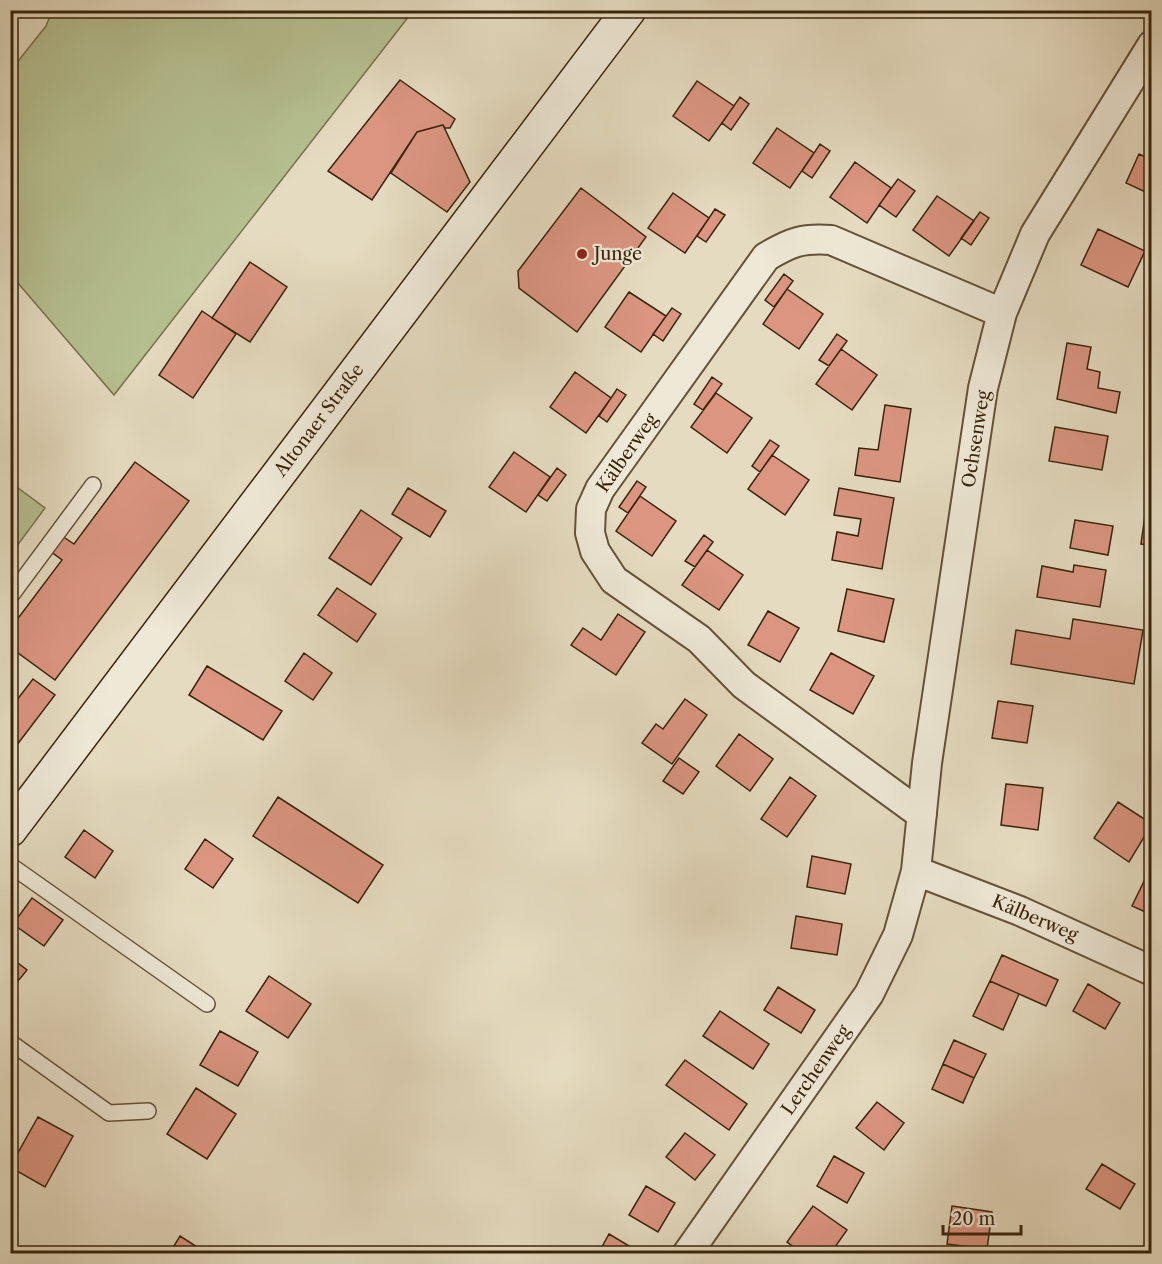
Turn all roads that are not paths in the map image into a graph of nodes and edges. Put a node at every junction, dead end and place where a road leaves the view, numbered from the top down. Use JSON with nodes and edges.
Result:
{"nodes":[{"id":1,"x":629,"y":10,"type":"edge"},
{"id":2,"x":1152,"y":45,"type":"edge"},
{"id":3,"x":1002,"y":313,"type":"junction"},
{"id":4,"x":93,"y":485,"type":"dead end"},
{"id":5,"x":10,"y":597,"type":"edge"},
{"id":6,"x":922,"y":815,"type":"junction"},
{"id":7,"x":10,"y":830,"type":"edge"},
{"id":8,"x":10,"y":865,"type":"edge"},
{"id":9,"x":916,"y":871,"type":"junction"},
{"id":10,"x":1152,"y":971,"type":"edge"},
{"id":11,"x":207,"y":1004,"type":"dead end"},
{"id":12,"x":10,"y":1042,"type":"edge"},
{"id":13,"x":148,"y":1111,"type":"dead end"},
{"id":14,"x":687,"y":1254,"type":"edge"}],
"edges":[{"from":1,"to":7,"type":"main road","name":"Altonaer Straße"},
{"from":2,"to":3,"type":"street","name":"Ochsenweg"},
{"from":3,"to":6,"type":"street","name":"Ochsenweg"},
{"from":3,"to":6,"type":"street","name":"Kälberweg"},
{"from":4,"to":5,"type":"lane"},
{"from":6,"to":9,"type":"street","name":"Ochsenweg"},
{"from":8,"to":11,"type":"lane"},
{"from":9,"to":10,"type":"street","name":"Kälberweg"},
{"from":9,"to":14,"type":"street","name":"Lerchenweg"},
{"from":12,"to":13,"type":"lane"}]}
